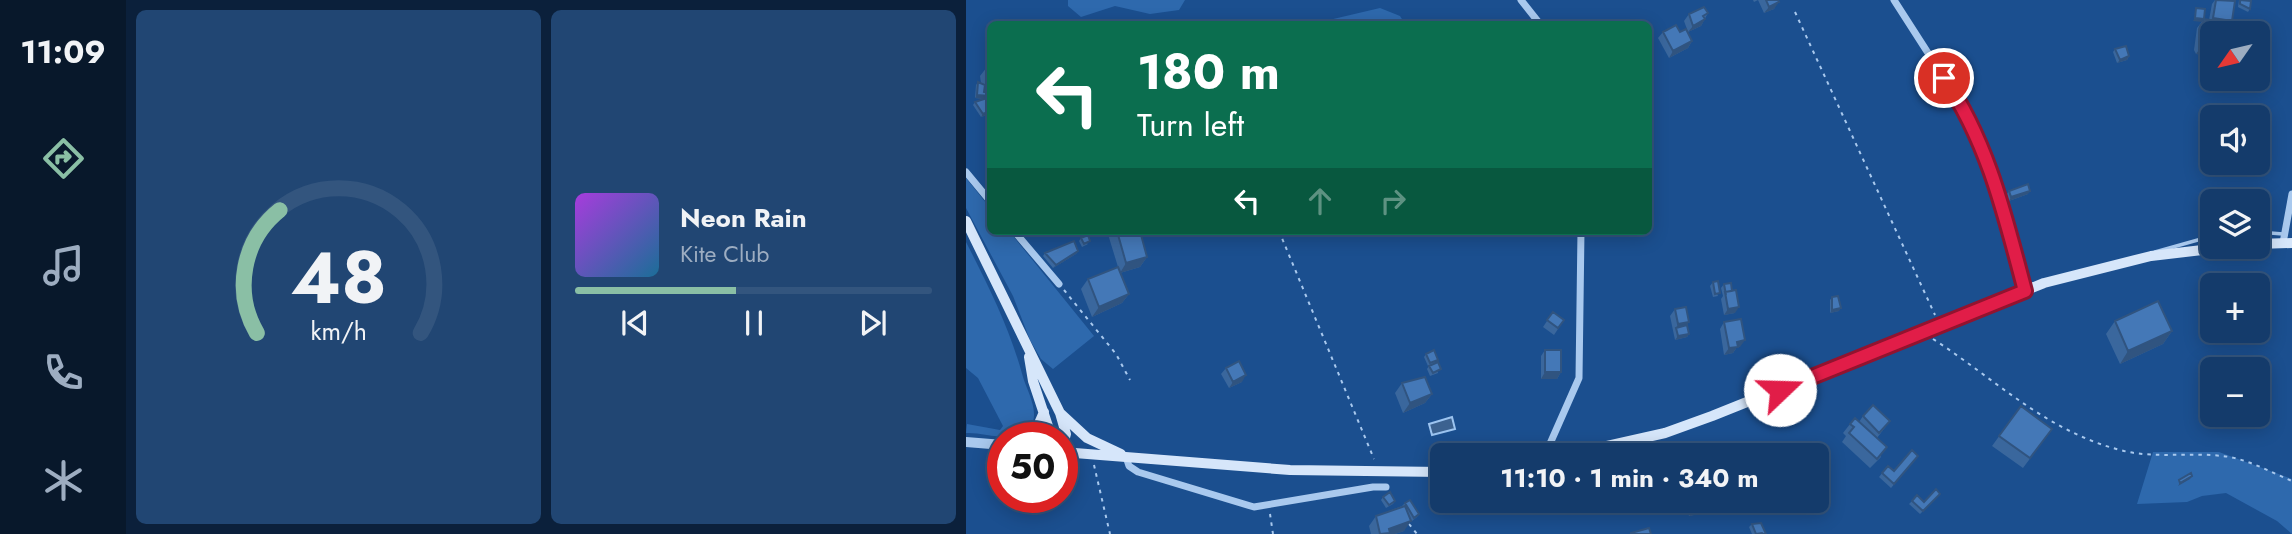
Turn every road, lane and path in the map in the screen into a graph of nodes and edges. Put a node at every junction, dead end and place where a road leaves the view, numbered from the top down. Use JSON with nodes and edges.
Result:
{"nodes":[{"id":1,"x":1521,"y":0,"type":"edge"},
{"id":2,"x":1894,"y":0,"type":"edge"},
{"id":3,"x":1794,"y":12,"type":"dead end"},
{"id":4,"x":1538,"y":21,"type":"edge"},
{"id":5,"x":966,"y":172,"type":"edge"},
{"id":6,"x":2292,"y":194,"type":"edge"},
{"id":7,"x":987,"y":197,"type":"edge"},
{"id":8,"x":966,"y":221,"type":"edge"},
{"id":9,"x":2270,"y":231,"type":"edge"},
{"id":10,"x":1017,"y":235,"type":"edge"},
{"id":11,"x":1281,"y":235,"type":"edge"},
{"id":12,"x":1581,"y":235,"type":"edge"},
{"id":13,"x":2200,"y":239,"type":"edge"},
{"id":14,"x":2287,"y":240,"type":"edge"},
{"id":15,"x":2200,"y":250,"type":"edge"},
{"id":16,"x":2151,"y":256,"type":"junction"},
{"id":17,"x":1059,"y":284,"type":"joint"},
{"id":18,"x":2025,"y":291,"type":"junction"},
{"id":19,"x":1940,"y":325,"type":"junction"},
{"id":20,"x":1923,"y":332,"type":"junction"},
{"id":21,"x":1029,"y":351,"type":"junction"},
{"id":22,"x":1130,"y":380,"type":"dead end"},
{"id":23,"x":1044,"y":412,"type":"junction"},
{"id":24,"x":1060,"y":413,"type":"junction"},
{"id":25,"x":1040,"y":422,"type":"edge"},
{"id":26,"x":1047,"y":422,"type":"edge"},
{"id":27,"x":1063,"y":422,"type":"edge"},
{"id":28,"x":966,"y":442,"type":"edge"},
{"id":29,"x":1550,"y":443,"type":"edge"},
{"id":30,"x":1620,"y":443,"type":"edge"},
{"id":31,"x":987,"y":444,"type":"edge"},
{"id":32,"x":1078,"y":452,"type":"edge"},
{"id":33,"x":1092,"y":454,"type":"junction"},
{"id":34,"x":1126,"y":457,"type":"junction"},
{"id":35,"x":1430,"y":472,"type":"edge"},
{"id":36,"x":1376,"y":473,"type":"junction"},
{"id":37,"x":2292,"y":481,"type":"edge"},
{"id":38,"x":1386,"y":487,"type":"dead end"},
{"id":39,"x":1269,"y":506,"type":"junction"},
{"id":40,"x":1404,"y":516,"type":"edge"},
{"id":41,"x":1110,"y":534,"type":"edge"},
{"id":42,"x":1273,"y":534,"type":"edge"},
{"id":43,"x":1417,"y":534,"type":"edge"}],
"edges":[{"from":1,"to":4,"type":"street"},
{"from":2,"to":18,"type":"street"},
{"from":3,"to":19,"type":"path"},
{"from":5,"to":7,"type":"street"},
{"from":6,"to":14,"type":"street"},
{"from":8,"to":21,"type":"main road"},
{"from":9,"to":14,"type":"lane"},
{"from":10,"to":17,"type":"street"},
{"from":11,"to":36,"type":"path"},
{"from":12,"to":29,"type":"street"},
{"from":13,"to":16,"type":"lane"},
{"from":15,"to":16,"type":"main road"},
{"from":16,"to":18,"type":"main road"},
{"from":17,"to":22,"type":"path"},
{"from":18,"to":19,"type":"main road"},
{"from":19,"to":20,"type":"main road"},
{"from":20,"to":30,"type":"main road"},
{"from":20,"to":37,"type":"path"},
{"from":21,"to":23,"type":"main road"},
{"from":21,"to":24,"type":"main road"},
{"from":23,"to":25,"type":"main road"},
{"from":23,"to":26,"type":"main road"},
{"from":24,"to":27,"type":"main road"},
{"from":24,"to":34,"type":"main road"},
{"from":28,"to":31,"type":"street"},
{"from":32,"to":33,"type":"main road"},
{"from":33,"to":34,"type":"main road"},
{"from":33,"to":41,"type":"path"},
{"from":34,"to":36,"type":"main road"},
{"from":34,"to":39,"type":"street"},
{"from":35,"to":36,"type":"main road"},
{"from":38,"to":39,"type":"street"},
{"from":39,"to":42,"type":"path"},
{"from":40,"to":43,"type":"path"}]}
